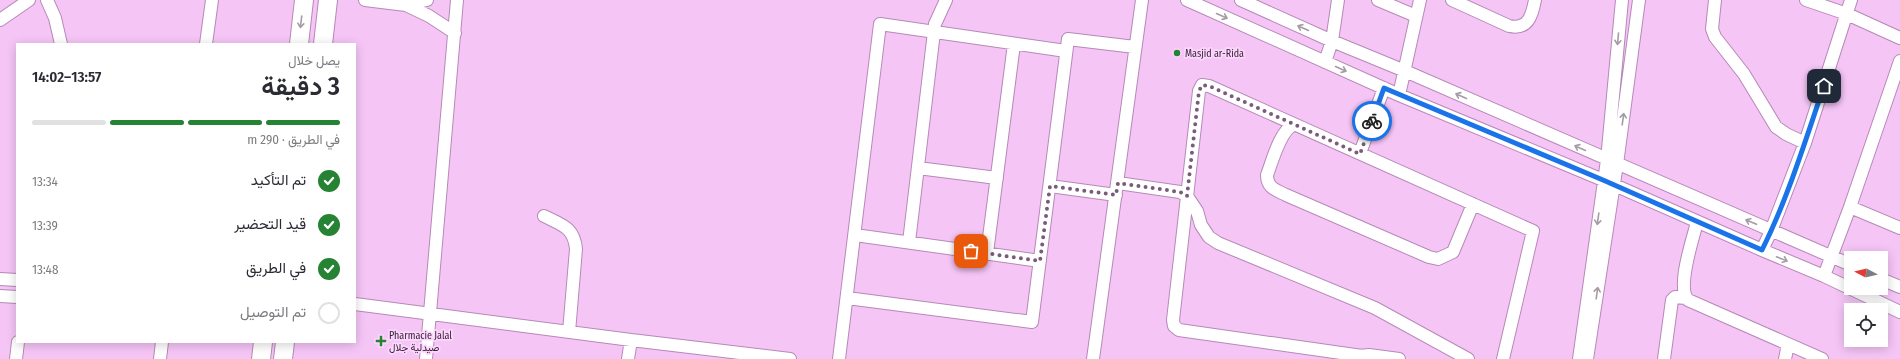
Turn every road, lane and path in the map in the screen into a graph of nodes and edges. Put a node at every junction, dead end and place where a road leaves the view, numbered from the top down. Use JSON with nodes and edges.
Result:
{"nodes":[{"id":1,"x":29,"y":0,"type":"edge"},
{"id":2,"x":46,"y":0,"type":"edge"},
{"id":3,"x":212,"y":0,"type":"edge"},
{"id":4,"x":304,"y":0,"type":"edge"},
{"id":5,"x":328,"y":0,"type":"edge"},
{"id":6,"x":365,"y":0,"type":"edge"},
{"id":7,"x":427,"y":0,"type":"edge"},
{"id":8,"x":457,"y":0,"type":"edge"},
{"id":9,"x":946,"y":0,"type":"edge"},
{"id":10,"x":1142,"y":0,"type":"edge"},
{"id":11,"x":1186,"y":0,"type":"edge"},
{"id":12,"x":1241,"y":0,"type":"edge"},
{"id":13,"x":1338,"y":0,"type":"edge"},
{"id":14,"x":1378,"y":0,"type":"edge"},
{"id":15,"x":1420,"y":0,"type":"edge"},
{"id":16,"x":1452,"y":0,"type":"edge"},
{"id":17,"x":1535,"y":0,"type":"edge"},
{"id":18,"x":1622,"y":0,"type":"edge"},
{"id":19,"x":1639,"y":0,"type":"edge"},
{"id":20,"x":1715,"y":0,"type":"edge"},
{"id":21,"x":1806,"y":0,"type":"edge"},
{"id":22,"x":1851,"y":0,"type":"edge"},
{"id":23,"x":406,"y":5,"type":"junction"},
{"id":24,"x":1847,"y":14,"type":"junction"},
{"id":25,"x":1416,"y":16,"type":"junction"},
{"id":26,"x":0,"y":20,"type":"edge"},
{"id":27,"x":934,"y":32,"type":"junction"},
{"id":28,"x":454,"y":33,"type":"junction"},
{"id":29,"x":1900,"y":38,"type":"edge"},
{"id":30,"x":1332,"y":41,"type":"junction"},
{"id":31,"x":61,"y":43,"type":"edge"},
{"id":32,"x":206,"y":43,"type":"edge"},
{"id":33,"x":299,"y":43,"type":"edge"},
{"id":34,"x":323,"y":43,"type":"edge"},
{"id":35,"x":1014,"y":44,"type":"junction"},
{"id":36,"x":1135,"y":47,"type":"junction"},
{"id":37,"x":1066,"y":50,"type":"junction"},
{"id":38,"x":1900,"y":61,"type":"edge"},
{"id":39,"x":1325,"y":62,"type":"junction"},
{"id":40,"x":1405,"y":71,"type":"junction"},
{"id":41,"x":1384,"y":88,"type":"junction"},
{"id":42,"x":1399,"y":95,"type":"junction"},
{"id":43,"x":1293,"y":125,"type":"junction"},
{"id":44,"x":1805,"y":143,"type":"junction"},
{"id":45,"x":1360,"y":154,"type":"junction"},
{"id":46,"x":1612,"y":162,"type":"junction"},
{"id":47,"x":918,"y":168,"type":"junction"},
{"id":48,"x":997,"y":178,"type":"junction"},
{"id":49,"x":1608,"y":182,"type":"junction"},
{"id":50,"x":1050,"y":186,"type":"junction"},
{"id":51,"x":1117,"y":189,"type":"junction"},
{"id":52,"x":1187,"y":196,"type":"junction"},
{"id":53,"x":1473,"y":204,"type":"junction"},
{"id":54,"x":1850,"y":207,"type":"junction"},
{"id":55,"x":544,"y":216,"type":"dead end"},
{"id":56,"x":1696,"y":222,"type":"junction"},
{"id":57,"x":1900,"y":228,"type":"edge"},
{"id":58,"x":1772,"y":231,"type":"junction"},
{"id":59,"x":855,"y":235,"type":"junction"},
{"id":60,"x":909,"y":242,"type":"junction"},
{"id":61,"x":1762,"y":250,"type":"junction"},
{"id":62,"x":987,"y":253,"type":"junction"},
{"id":63,"x":1831,"y":256,"type":"junction"},
{"id":64,"x":1040,"y":261,"type":"junction"},
{"id":65,"x":1844,"y":262,"type":"edge"},
{"id":66,"x":1824,"y":276,"type":"junction"},
{"id":67,"x":0,"y":279,"type":"edge"},
{"id":68,"x":16,"y":280,"type":"edge"},
{"id":69,"x":1888,"y":282,"type":"edge"},
{"id":70,"x":1900,"y":287,"type":"edge"},
{"id":71,"x":0,"y":296,"type":"edge"},
{"id":72,"x":16,"y":297,"type":"edge"},
{"id":73,"x":847,"y":298,"type":"junction"},
{"id":74,"x":1686,"y":298,"type":"junction"},
{"id":75,"x":356,"y":304,"type":"edge"},
{"id":76,"x":1900,"y":312,"type":"edge"},
{"id":77,"x":430,"y":313,"type":"junction"},
{"id":78,"x":569,"y":332,"type":"junction"},
{"id":79,"x":631,"y":340,"type":"junction"},
{"id":80,"x":18,"y":343,"type":"edge"},
{"id":81,"x":162,"y":343,"type":"edge"},
{"id":82,"x":263,"y":343,"type":"edge"},
{"id":83,"x":285,"y":343,"type":"edge"},
{"id":84,"x":1788,"y":344,"type":"junction"},
{"id":85,"x":744,"y":356,"type":"edge"},
{"id":86,"x":1360,"y":357,"type":"edge"},
{"id":87,"x":16,"y":359,"type":"edge"},
{"id":88,"x":160,"y":359,"type":"edge"},
{"id":89,"x":261,"y":359,"type":"edge"},
{"id":90,"x":283,"y":359,"type":"edge"},
{"id":91,"x":426,"y":359,"type":"edge"},
{"id":92,"x":628,"y":359,"type":"edge"},
{"id":93,"x":790,"y":359,"type":"edge"},
{"id":94,"x":839,"y":359,"type":"edge"},
{"id":95,"x":1093,"y":359,"type":"edge"},
{"id":96,"x":1399,"y":359,"type":"edge"},
{"id":97,"x":1468,"y":359,"type":"edge"},
{"id":98,"x":1503,"y":359,"type":"edge"},
{"id":99,"x":1579,"y":359,"type":"edge"},
{"id":100,"x":1587,"y":359,"type":"edge"},
{"id":101,"x":1664,"y":359,"type":"edge"},
{"id":102,"x":1785,"y":359,"type":"edge"},
{"id":103,"x":1822,"y":359,"type":"edge"}],
"edges":[{"from":1,"to":26,"type":"street"},
{"from":2,"to":31,"type":"street"},
{"from":3,"to":32,"type":"street"},
{"from":4,"to":33,"type":"main road","one_way":true},
{"from":5,"to":34,"type":"main road"},
{"from":6,"to":23,"type":"street"},
{"from":7,"to":23,"type":"street"},
{"from":8,"to":28,"type":"street"},
{"from":9,"to":27,"type":"street"},
{"from":10,"to":36,"type":"street"},
{"from":11,"to":39,"type":"street","one_way":true},
{"from":30,"to":12,"type":"street","one_way":true},
{"from":13,"to":30,"type":"street"},
{"from":14,"to":25,"type":"street"},
{"from":15,"to":25,"type":"street"},
{"from":16,"to":17,"type":"street"},
{"from":18,"to":46,"type":"street","one_way":true},
{"from":46,"to":19,"type":"street","one_way":true},
{"from":20,"to":44,"type":"street"},
{"from":21,"to":24,"type":"street"},
{"from":22,"to":24,"type":"street"},
{"from":23,"to":28,"type":"street"},
{"from":24,"to":29,"type":"street"},
{"from":24,"to":44,"type":"street"},
{"from":25,"to":40,"type":"street"},
{"from":27,"to":35,"type":"street"},
{"from":27,"to":47,"type":"street"},
{"from":27,"to":59,"type":"street"},
{"from":28,"to":77,"type":"street"},
{"from":30,"to":39,"type":"street"},
{"from":30,"to":40,"type":"street"},
{"from":35,"to":37,"type":"street"},
{"from":35,"to":48,"type":"street"},
{"from":36,"to":37,"type":"street"},
{"from":36,"to":51,"type":"street"},
{"from":37,"to":50,"type":"street"},
{"from":38,"to":54,"type":"street"},
{"from":39,"to":41,"type":"street","one_way":true},
{"from":40,"to":42,"type":"street"},
{"from":46,"to":40,"type":"street","one_way":true},
{"from":41,"to":42,"type":"street"},
{"from":41,"to":45,"type":"street"},
{"from":42,"to":49,"type":"street"},
{"from":43,"to":45,"type":"street"},
{"from":43,"to":52,"type":"street"},
{"from":43,"to":53,"type":"street"},
{"from":44,"to":58,"type":"street"},
{"from":45,"to":53,"type":"street"},
{"from":46,"to":49,"type":"street"},
{"from":58,"to":46,"type":"street","one_way":true},
{"from":47,"to":48,"type":"street"},
{"from":47,"to":60,"type":"street"},
{"from":48,"to":62,"type":"street"},
{"from":49,"to":56,"type":"street"},
{"from":49,"to":99,"type":"street","one_way":true},
{"from":100,"to":49,"type":"street","one_way":true},
{"from":50,"to":51,"type":"street"},
{"from":50,"to":64,"type":"street"},
{"from":51,"to":52,"type":"street"},
{"from":51,"to":95,"type":"street"},
{"from":52,"to":86,"type":"street"},
{"from":52,"to":97,"type":"street"},
{"from":53,"to":98,"type":"street"},
{"from":54,"to":57,"type":"street"},
{"from":54,"to":63,"type":"street"},
{"from":55,"to":78,"type":"street"},
{"from":56,"to":61,"type":"street"},
{"from":56,"to":74,"type":"street"},
{"from":58,"to":61,"type":"street"},
{"from":58,"to":63,"type":"street"},
{"from":59,"to":60,"type":"street"},
{"from":59,"to":73,"type":"street"},
{"from":60,"to":62,"type":"street"},
{"from":61,"to":66,"type":"street","one_way":true},
{"from":62,"to":64,"type":"street"},
{"from":63,"to":65,"type":"street"},
{"from":63,"to":66,"type":"street"},
{"from":64,"to":73,"type":"street"},
{"from":66,"to":76,"type":"street"},
{"from":67,"to":68,"type":"street"},
{"from":69,"to":70,"type":"street"},
{"from":71,"to":72,"type":"street"},
{"from":73,"to":94,"type":"street"},
{"from":74,"to":84,"type":"street"},
{"from":74,"to":101,"type":"street"},
{"from":75,"to":77,"type":"street"},
{"from":77,"to":78,"type":"street"},
{"from":77,"to":91,"type":"street"},
{"from":78,"to":79,"type":"street"},
{"from":79,"to":85,"type":"street"},
{"from":79,"to":92,"type":"street"},
{"from":80,"to":87,"type":"street"},
{"from":81,"to":88,"type":"street"},
{"from":82,"to":89,"type":"main road"},
{"from":83,"to":90,"type":"main road"},
{"from":84,"to":102,"type":"street"},
{"from":84,"to":103,"type":"street"},
{"from":85,"to":93,"type":"street"},
{"from":86,"to":96,"type":"street"}]}
